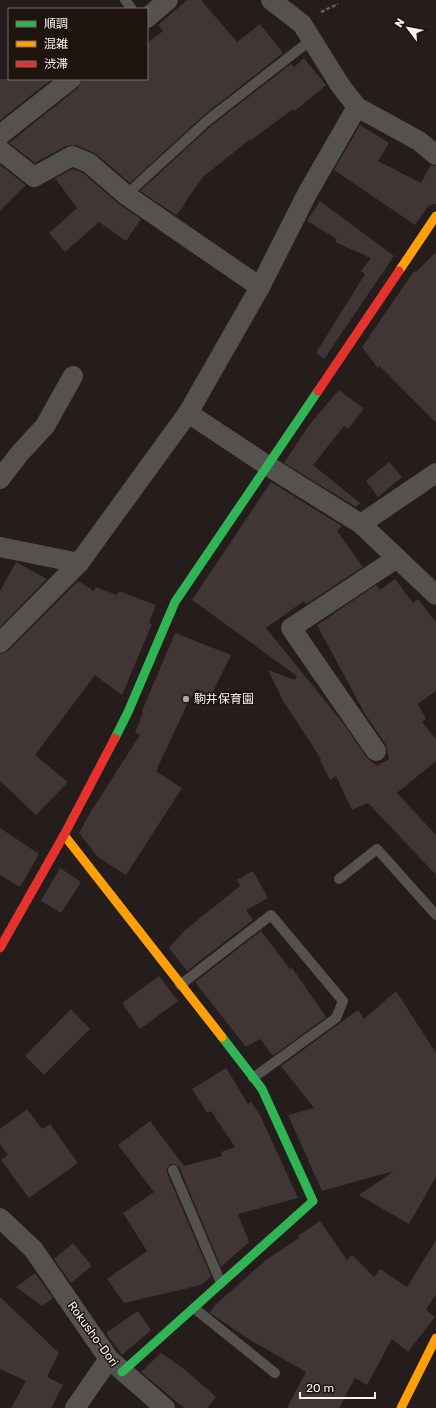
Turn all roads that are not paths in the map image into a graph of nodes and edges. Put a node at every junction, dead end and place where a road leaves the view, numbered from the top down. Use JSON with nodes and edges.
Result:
{"nodes":[{"id":1,"x":125,"y":0,"type":"edge"},
{"id":2,"x":168,"y":0,"type":"edge"},
{"id":3,"x":271,"y":0,"type":"edge"},
{"id":4,"x":131,"y":8,"type":"edge"},
{"id":5,"x":148,"y":17,"type":"edge"},
{"id":6,"x":311,"y":40,"type":"junction"},
{"id":7,"x":69,"y":80,"type":"edge"},
{"id":8,"x":357,"y":107,"type":"junction"},
{"id":9,"x":0,"y":135,"type":"edge"},
{"id":10,"x":0,"y":150,"type":"edge"},
{"id":11,"x":436,"y":155,"type":"edge"},
{"id":12,"x":126,"y":195,"type":"junction"},
{"id":13,"x":436,"y":216,"type":"edge"},
{"id":14,"x":260,"y":286,"type":"junction"},
{"id":15,"x":73,"y":376,"type":"dead end"},
{"id":16,"x":188,"y":413,"type":"junction"},
{"id":17,"x":268,"y":466,"type":"junction"},
{"id":18,"x":436,"y":473,"type":"edge"},
{"id":19,"x":0,"y":480,"type":"edge"},
{"id":20,"x":361,"y":524,"type":"junction"},
{"id":21,"x":0,"y":547,"type":"edge"},
{"id":22,"x":397,"y":558,"type":"junction"},
{"id":23,"x":79,"y":563,"type":"junction"},
{"id":24,"x":436,"y":596,"type":"edge"},
{"id":25,"x":0,"y":643,"type":"edge"},
{"id":26,"x":376,"y":751,"type":"dead end"},
{"id":27,"x":64,"y":835,"type":"junction"},
{"id":28,"x":339,"y":879,"type":"dead end"},
{"id":29,"x":436,"y":915,"type":"edge"},
{"id":30,"x":0,"y":948,"type":"edge"},
{"id":31,"x":180,"y":985,"type":"junction"},
{"id":32,"x":253,"y":1078,"type":"junction"},
{"id":33,"x":173,"y":1170,"type":"dead end"},
{"id":34,"x":0,"y":1218,"type":"edge"},
{"id":35,"x":221,"y":1283,"type":"junction"},
{"id":36,"x":194,"y":1308,"type":"junction"},
{"id":37,"x":436,"y":1338,"type":"edge"},
{"id":38,"x":115,"y":1366,"type":"junction"},
{"id":39,"x":275,"y":1372,"type":"dead end"},
{"id":40,"x":75,"y":1408,"type":"edge"},
{"id":41,"x":164,"y":1408,"type":"edge"},
{"id":42,"x":401,"y":1408,"type":"edge"}],
"edges":[{"from":1,"to":4,"type":"lane"},
{"from":2,"to":5,"type":"street"},
{"from":3,"to":6,"type":"street"},
{"from":6,"to":8,"type":"street"},
{"from":6,"to":12,"type":"lane"},
{"from":7,"to":9,"type":"street"},
{"from":8,"to":11,"type":"street"},
{"from":8,"to":14,"type":"street"},
{"from":10,"to":12,"type":"street"},
{"from":12,"to":14,"type":"street"},
{"from":13,"to":17,"type":"street"},
{"from":14,"to":16,"type":"street"},
{"from":15,"to":19,"type":"street"},
{"from":16,"to":17,"type":"street"},
{"from":16,"to":23,"type":"street"},
{"from":17,"to":20,"type":"street"},
{"from":17,"to":27,"type":"street"},
{"from":18,"to":20,"type":"street"},
{"from":20,"to":22,"type":"street"},
{"from":21,"to":23,"type":"street"},
{"from":22,"to":24,"type":"street"},
{"from":22,"to":26,"type":"street"},
{"from":23,"to":25,"type":"street"},
{"from":27,"to":30,"type":"street"},
{"from":27,"to":31,"type":"street"},
{"from":28,"to":29,"type":"lane"},
{"from":31,"to":32,"type":"street"},
{"from":31,"to":32,"type":"lane"},
{"from":32,"to":35,"type":"street"},
{"from":33,"to":35,"type":"lane"},
{"from":34,"to":38,"type":"street","name":"Rokusho-Dori"},
{"from":35,"to":36,"type":"street"},
{"from":36,"to":38,"type":"street"},
{"from":36,"to":39,"type":"lane"},
{"from":37,"to":42,"type":"street"},
{"from":38,"to":40,"type":"street"},
{"from":38,"to":41,"type":"street","name":"Rokusho-Dori"}]}
